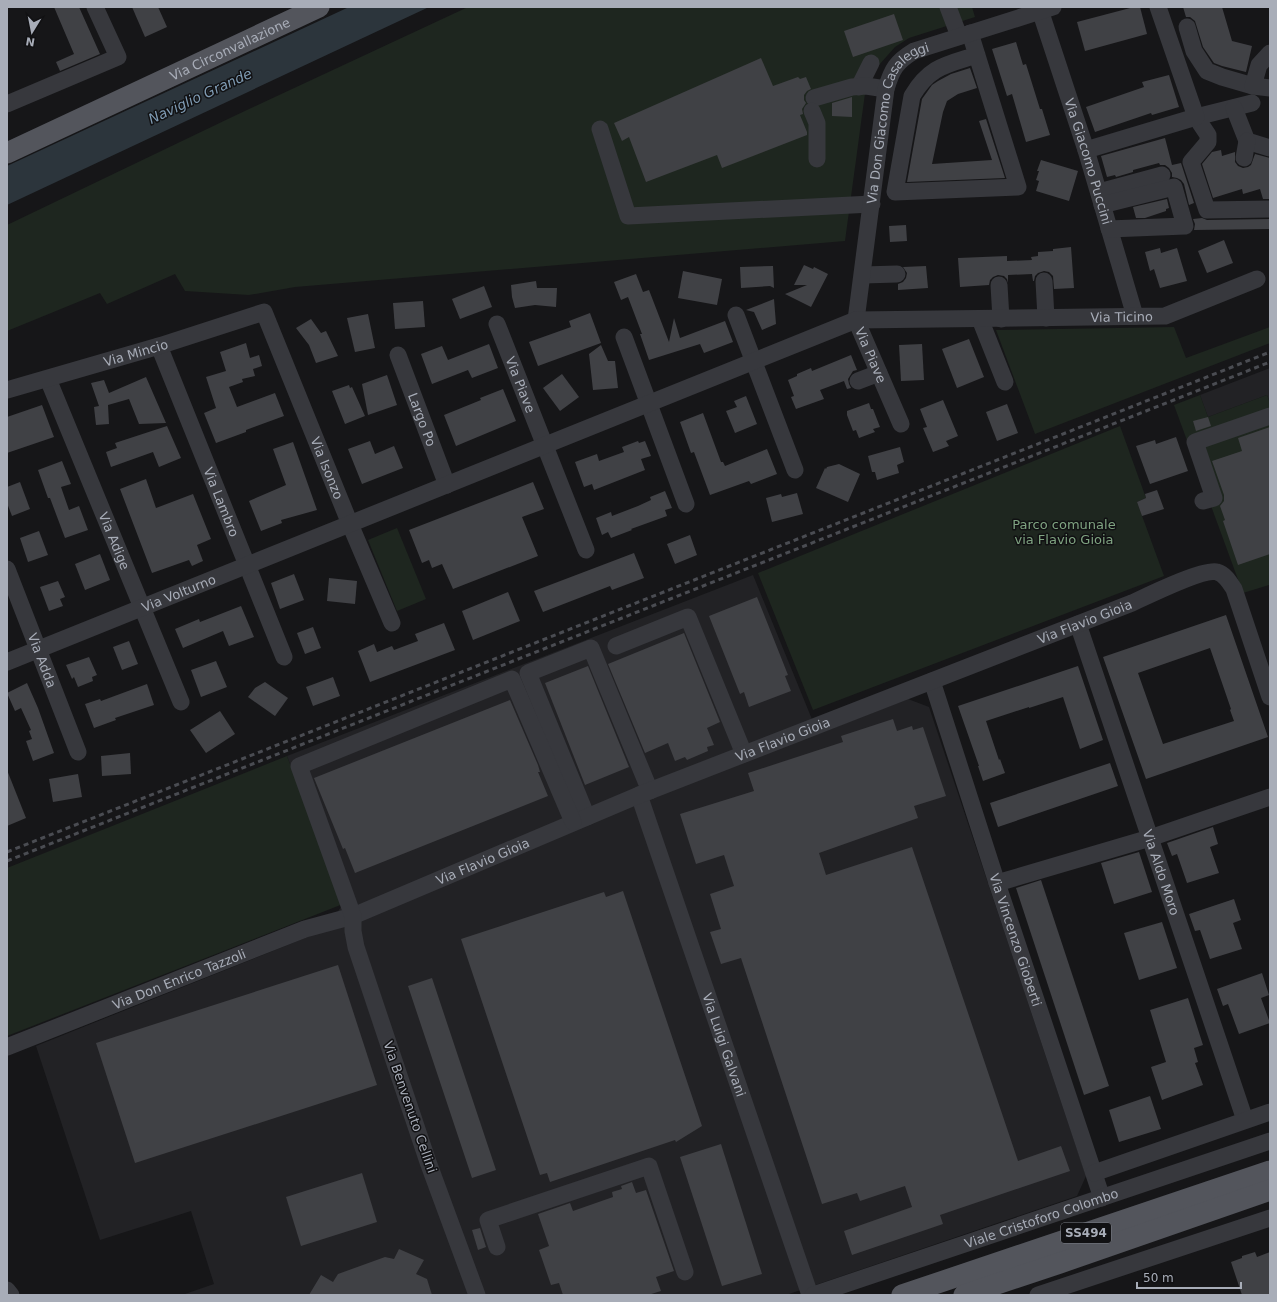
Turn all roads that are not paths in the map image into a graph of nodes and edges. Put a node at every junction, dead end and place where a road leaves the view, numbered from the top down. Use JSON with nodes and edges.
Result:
{"nodes":[{"id":1,"x":94,"y":7,"type":"edge"},
{"id":2,"x":319,"y":7,"type":"edge"},
{"id":3,"x":935,"y":7,"type":"edge"},
{"id":4,"x":942,"y":7,"type":"edge"},
{"id":5,"x":948,"y":7,"type":"edge"},
{"id":6,"x":1158,"y":7,"type":"edge"},
{"id":7,"x":1044,"y":8,"type":"edge"},
{"id":8,"x":1187,"y":27,"type":"dead end"},
{"id":9,"x":964,"y":35,"type":"junction"},
{"id":10,"x":1270,"y":52,"type":"edge"},
{"id":11,"x":977,"y":55,"type":"junction"},
{"id":12,"x":872,"y":64,"type":"dead end"},
{"id":13,"x":860,"y":86,"type":"junction"},
{"id":14,"x":1270,"y":88,"type":"edge"},
{"id":15,"x":886,"y":89,"type":"junction"},
{"id":16,"x":1253,"y":94,"type":"junction"},
{"id":17,"x":7,"y":104,"type":"edge"},
{"id":18,"x":1234,"y":108,"type":"junction"},
{"id":19,"x":1196,"y":117,"type":"junction"},
{"id":20,"x":600,"y":129,"type":"dead end"},
{"id":21,"x":1246,"y":141,"type":"junction"},
{"id":22,"x":1270,"y":148,"type":"edge"},
{"id":23,"x":1086,"y":150,"type":"junction"},
{"id":24,"x":7,"y":153,"type":"edge"},
{"id":25,"x":1244,"y":158,"type":"dead end"},
{"id":26,"x":817,"y":159,"type":"dead end"},
{"id":27,"x":1162,"y":175,"type":"dead end"},
{"id":28,"x":1100,"y":198,"type":"junction"},
{"id":29,"x":872,"y":204,"type":"junction"},
{"id":30,"x":1270,"y":209,"type":"edge"},
{"id":31,"x":1109,"y":229,"type":"junction"},
{"id":32,"x":897,"y":274,"type":"dead end"},
{"id":33,"x":863,"y":275,"type":"junction"},
{"id":34,"x":1257,"y":279,"type":"dead end"},
{"id":35,"x":1044,"y":280,"type":"dead end"},
{"id":36,"x":999,"y":285,"type":"dead end"},
{"id":37,"x":264,"y":312,"type":"joint"},
{"id":38,"x":736,"y":315,"type":"dead end"},
{"id":39,"x":1135,"y":316,"type":"junction"},
{"id":40,"x":1046,"y":318,"type":"junction"},
{"id":41,"x":980,"y":319,"type":"junction"},
{"id":42,"x":1001,"y":319,"type":"junction"},
{"id":43,"x":856,"y":320,"type":"junction"},
{"id":44,"x":497,"y":324,"type":"dead end"},
{"id":45,"x":624,"y":337,"type":"dead end"},
{"id":46,"x":159,"y":346,"type":"junction"},
{"id":47,"x":398,"y":355,"type":"dead end"},
{"id":48,"x":755,"y":361,"type":"junction"},
{"id":49,"x":879,"y":373,"type":"junction"},
{"id":50,"x":48,"y":379,"type":"junction"},
{"id":51,"x":858,"y":381,"type":"dead end"},
{"id":52,"x":1005,"y":382,"type":"dead end"},
{"id":53,"x":7,"y":390,"type":"edge"},
{"id":54,"x":648,"y":404,"type":"junction"},
{"id":55,"x":1270,"y":416,"type":"edge"},
{"id":56,"x":901,"y":424,"type":"dead end"},
{"id":57,"x":545,"y":445,"type":"junction"},
{"id":58,"x":795,"y":470,"type":"dead end"},
{"id":59,"x":447,"y":485,"type":"junction"},
{"id":60,"x":1204,"y":501,"type":"dead end"},
{"id":61,"x":686,"y":504,"type":"dead end"},
{"id":62,"x":350,"y":524,"type":"junction"},
{"id":63,"x":586,"y":550,"type":"dead end"},
{"id":64,"x":247,"y":565,"type":"junction"},
{"id":65,"x":7,"y":569,"type":"edge"},
{"id":66,"x":142,"y":607,"type":"junction"},
{"id":67,"x":392,"y":623,"type":"dead end"},
{"id":68,"x":1078,"y":624,"type":"junction"},
{"id":69,"x":616,"y":646,"type":"dead end"},
{"id":70,"x":38,"y":649,"type":"junction"},
{"id":71,"x":284,"y":657,"type":"dead end"},
{"id":72,"x":7,"y":662,"type":"edge"},
{"id":73,"x":932,"y":681,"type":"junction"},
{"id":74,"x":1270,"y":696,"type":"edge"},
{"id":75,"x":181,"y":702,"type":"dead end"},
{"id":76,"x":78,"y":752,"type":"dead end"},
{"id":77,"x":744,"y":754,"type":"junction"},
{"id":78,"x":644,"y":793,"type":"junction"},
{"id":79,"x":1270,"y":797,"type":"edge"},
{"id":80,"x":580,"y":819,"type":"junction"},
{"id":81,"x":1150,"y":838,"type":"junction"},
{"id":82,"x":997,"y":883,"type":"junction"},
{"id":83,"x":353,"y":916,"type":"junction"},
{"id":84,"x":7,"y":1047,"type":"edge"},
{"id":85,"x":1270,"y":1112,"type":"edge"},
{"id":86,"x":1245,"y":1120,"type":"junction"},
{"id":87,"x":1270,"y":1141,"type":"edge"},
{"id":88,"x":1270,"y":1171,"type":"edge"},
{"id":89,"x":1094,"y":1173,"type":"junction"},
{"id":90,"x":1270,"y":1190,"type":"edge"},
{"id":91,"x":1102,"y":1198,"type":"junction"},
{"id":92,"x":1270,"y":1218,"type":"edge"},
{"id":93,"x":497,"y":1247,"type":"dead end"},
{"id":94,"x":685,"y":1272,"type":"dead end"},
{"id":95,"x":7,"y":1290,"type":"edge"},
{"id":96,"x":1049,"y":1293,"type":"edge"},
{"id":97,"x":11,"y":1295,"type":"edge"},
{"id":98,"x":477,"y":1295,"type":"edge"},
{"id":99,"x":810,"y":1295,"type":"edge"},
{"id":100,"x":813,"y":1295,"type":"edge"},
{"id":101,"x":902,"y":1295,"type":"edge"},
{"id":102,"x":964,"y":1295,"type":"edge"}],
"edges":[{"from":1,"to":17,"type":"street"},
{"from":2,"to":24,"type":"main road","name":"Via Circonvallazione"},
{"from":3,"to":4,"type":"street"},
{"from":5,"to":9,"type":"street"},
{"from":6,"to":19,"type":"street"},
{"from":7,"to":9,"type":"street","name":"Via Don Giacomo Casaleggi"},
{"from":7,"to":23,"type":"street","name":"Via Giacomo Puccini"},
{"from":8,"to":16,"type":"street"},
{"from":9,"to":11,"type":"street"},
{"from":9,"to":15,"type":"street","name":"Via Don Giacomo Casaleggi"},
{"from":10,"to":16,"type":"street"},
{"from":11,"to":11,"type":"street"},
{"from":12,"to":13,"type":"street"},
{"from":13,"to":15,"type":"street"},
{"from":13,"to":26,"type":"street"},
{"from":14,"to":16,"type":"street"},
{"from":15,"to":29,"type":"street","name":"Via Don Giacomo Casaleggi"},
{"from":16,"to":18,"type":"street"},
{"from":18,"to":19,"type":"street"},
{"from":18,"to":21,"type":"street"},
{"from":19,"to":23,"type":"street"},
{"from":19,"to":30,"type":"street"},
{"from":20,"to":29,"type":"street"},
{"from":21,"to":22,"type":"street"},
{"from":21,"to":25,"type":"street"},
{"from":23,"to":28,"type":"street","name":"Via Giacomo Puccini"},
{"from":27,"to":28,"type":"street"},
{"from":28,"to":31,"type":"street","name":"Via Giacomo Puccini"},
{"from":28,"to":31,"type":"street"},
{"from":29,"to":33,"type":"street","name":"Via Don Giacomo Casaleggi"},
{"from":31,"to":39,"type":"street","name":"Via Giacomo Puccini"},
{"from":32,"to":33,"type":"street"},
{"from":33,"to":43,"type":"street","name":"Via Don Giacomo Casaleggi"},
{"from":34,"to":39,"type":"street","name":"Via Ticino"},
{"from":35,"to":40,"type":"street"},
{"from":36,"to":42,"type":"street"},
{"from":37,"to":46,"type":"street","name":"Via Mincio"},
{"from":37,"to":62,"type":"street","name":"Via Isonzo"},
{"from":38,"to":48,"type":"street"},
{"from":39,"to":40,"type":"street","name":"Via Ticino"},
{"from":40,"to":42,"type":"street","name":"Via Ticino"},
{"from":41,"to":42,"type":"street","name":"Via Ticino"},
{"from":41,"to":43,"type":"street","name":"Via Ticino"},
{"from":41,"to":52,"type":"street"},
{"from":43,"to":48,"type":"street","name":"Via Piave"},
{"from":43,"to":49,"type":"street","name":"Via Piave"},
{"from":44,"to":57,"type":"street","name":"Via Piave"},
{"from":45,"to":54,"type":"street"},
{"from":46,"to":50,"type":"street","name":"Via Mincio"},
{"from":46,"to":64,"type":"street","name":"Via Lambro"},
{"from":47,"to":59,"type":"street","name":"Largo Po"},
{"from":48,"to":54,"type":"street","name":"Via Piave"},
{"from":48,"to":58,"type":"street"},
{"from":49,"to":51,"type":"street"},
{"from":49,"to":56,"type":"street","name":"Via Piave"},
{"from":50,"to":53,"type":"street","name":"Via Mincio"},
{"from":50,"to":66,"type":"street","name":"Via Adige"},
{"from":54,"to":57,"type":"street","name":"Via Piave"},
{"from":54,"to":61,"type":"street"},
{"from":55,"to":60,"type":"street"},
{"from":57,"to":59,"type":"street"},
{"from":57,"to":63,"type":"street","name":"Via Piave"},
{"from":59,"to":62,"type":"street"},
{"from":62,"to":64,"type":"street","name":"Via Volturno"},
{"from":62,"to":67,"type":"street","name":"Via Isonzo"},
{"from":64,"to":66,"type":"street","name":"Via Volturno"},
{"from":64,"to":71,"type":"street","name":"Via Lambro"},
{"from":65,"to":70,"type":"street","name":"Via Adda"},
{"from":66,"to":70,"type":"street","name":"Via Volturno"},
{"from":66,"to":75,"type":"street","name":"Via Adige"},
{"from":68,"to":73,"type":"street","name":"Via Flavio Gioia"},
{"from":68,"to":74,"type":"street","name":"Via Flavio Gioia"},
{"from":68,"to":81,"type":"street","name":"Via Aldo Moro"},
{"from":69,"to":77,"type":"street"},
{"from":70,"to":72,"type":"street","name":"Via Volturno"},
{"from":70,"to":76,"type":"street","name":"Via Adda"},
{"from":73,"to":77,"type":"street","name":"Via Flavio Gioia"},
{"from":73,"to":82,"type":"street","name":"Via Vincenzo Gioberti"},
{"from":77,"to":78,"type":"street","name":"Via Flavio Gioia"},
{"from":78,"to":80,"type":"street","name":"Via Flavio Gioia"},
{"from":78,"to":80,"type":"street","name":"Via Luigi Galvani"},
{"from":78,"to":99,"type":"street","name":"Via Luigi Galvani"},
{"from":79,"to":81,"type":"street"},
{"from":80,"to":83,"type":"street","name":"Via Flavio Gioia"},
{"from":80,"to":83,"type":"street","name":"Via Benvenuto Cellini"},
{"from":81,"to":82,"type":"street"},
{"from":81,"to":86,"type":"street","name":"Via Aldo Moro"},
{"from":82,"to":89,"type":"street","name":"Via Vincenzo Gioberti"},
{"from":83,"to":84,"type":"street","name":"Via Don Enrico Tazzoli"},
{"from":83,"to":98,"type":"street","name":"Via Benvenuto Cellini"},
{"from":85,"to":86,"type":"street"},
{"from":86,"to":89,"type":"street"},
{"from":87,"to":91,"type":"street","name":"Viale Cristoforo Colombo"},
{"from":88,"to":101,"type":"main road","number":"SS494"},
{"from":89,"to":91,"type":"street","name":"Via Vincenzo Gioberti"},
{"from":90,"to":102,"type":"main road","number":"SS494"},
{"from":91,"to":100,"type":"street","name":"Viale Cristoforo Colombo"},
{"from":92,"to":96,"type":"street"},
{"from":93,"to":94,"type":"street"},
{"from":95,"to":97,"type":"street"}]}
